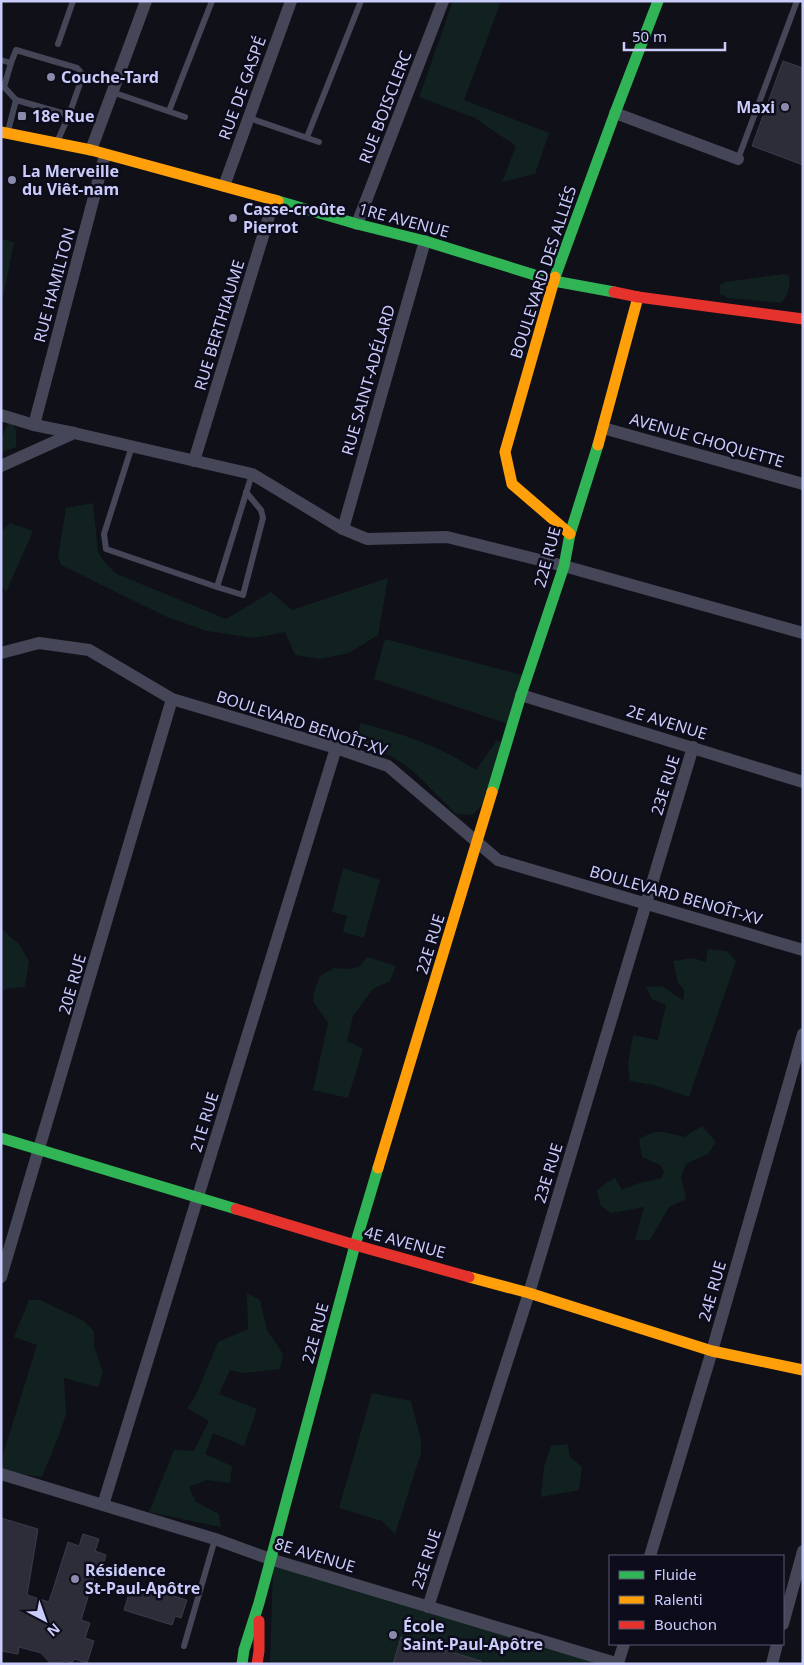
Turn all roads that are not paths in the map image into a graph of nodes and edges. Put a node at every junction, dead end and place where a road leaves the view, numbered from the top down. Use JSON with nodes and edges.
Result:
{"nodes":[{"id":1,"x":73,"y":1,"type":"edge"},
{"id":2,"x":146,"y":1,"type":"edge"},
{"id":3,"x":212,"y":1,"type":"edge"},
{"id":4,"x":291,"y":1,"type":"edge"},
{"id":5,"x":361,"y":1,"type":"edge"},
{"id":6,"x":442,"y":1,"type":"edge"},
{"id":7,"x":658,"y":1,"type":"edge"},
{"id":8,"x":797,"y":1,"type":"edge"},
{"id":9,"x":58,"y":44,"type":"dead end"},
{"id":10,"x":1,"y":60,"type":"edge"},
{"id":11,"x":12,"y":63,"type":"junction"},
{"id":12,"x":83,"y":75,"type":"junction"},
{"id":13,"x":114,"y":88,"type":"junction"},
{"id":14,"x":16,"y":100,"type":"junction"},
{"id":15,"x":169,"y":111,"type":"junction"},
{"id":16,"x":615,"y":113,"type":"junction"},
{"id":17,"x":68,"y":114,"type":"junction"},
{"id":18,"x":185,"y":117,"type":"dead end"},
{"id":19,"x":249,"y":118,"type":"junction"},
{"id":20,"x":4,"y":133,"type":"edge"},
{"id":21,"x":307,"y":137,"type":"junction"},
{"id":22,"x":319,"y":142,"type":"dead end"},
{"id":23,"x":57,"y":143,"type":"junction"},
{"id":24,"x":90,"y":150,"type":"junction"},
{"id":25,"x":105,"y":154,"type":"junction"},
{"id":26,"x":738,"y":159,"type":"joint"},
{"id":27,"x":224,"y":186,"type":"junction"},
{"id":28,"x":274,"y":200,"type":"junction"},
{"id":29,"x":357,"y":224,"type":"junction"},
{"id":30,"x":425,"y":241,"type":"junction"},
{"id":31,"x":554,"y":280,"type":"junction"},
{"id":32,"x":638,"y":297,"type":"junction"},
{"id":33,"x":803,"y":319,"type":"edge"},
{"id":34,"x":1,"y":415,"type":"edge"},
{"id":35,"x":34,"y":425,"type":"junction"},
{"id":36,"x":603,"y":428,"type":"junction"},
{"id":37,"x":74,"y":433,"type":"junction"},
{"id":38,"x":132,"y":446,"type":"junction"},
{"id":39,"x":194,"y":461,"type":"junction"},
{"id":40,"x":1,"y":466,"type":"edge"},
{"id":41,"x":252,"y":474,"type":"junction"},
{"id":42,"x":803,"y":484,"type":"edge"},
{"id":43,"x":246,"y":492,"type":"junction"},
{"id":44,"x":343,"y":529,"type":"junction"},
{"id":45,"x":570,"y":534,"type":"junction"},
{"id":46,"x":564,"y":566,"type":"junction"},
{"id":47,"x":217,"y":587,"type":"junction"},
{"id":48,"x":803,"y":633,"type":"edge"},
{"id":49,"x":1,"y":653,"type":"edge"},
{"id":50,"x":522,"y":695,"type":"junction"},
{"id":51,"x":172,"y":699,"type":"junction"},
{"id":52,"x":693,"y":747,"type":"junction"},
{"id":53,"x":336,"y":748,"type":"junction"},
{"id":54,"x":803,"y":782,"type":"edge"},
{"id":55,"x":478,"y":842,"type":"junction"},
{"id":56,"x":646,"y":903,"type":"junction"},
{"id":57,"x":803,"y":950,"type":"edge"},
{"id":58,"x":803,"y":1034,"type":"edge"},
{"id":59,"x":1,"y":1138,"type":"edge"},
{"id":60,"x":40,"y":1150,"type":"junction"},
{"id":61,"x":198,"y":1198,"type":"junction"},
{"id":62,"x":356,"y":1245,"type":"junction"},
{"id":63,"x":1,"y":1277,"type":"edge"},
{"id":64,"x":529,"y":1293,"type":"junction"},
{"id":65,"x":712,"y":1351,"type":"junction"},
{"id":66,"x":803,"y":1370,"type":"edge"},
{"id":67,"x":1,"y":1474,"type":"edge"},
{"id":68,"x":103,"y":1505,"type":"junction"},
{"id":69,"x":214,"y":1539,"type":"junction"},
{"id":70,"x":803,"y":1551,"type":"edge"},
{"id":71,"x":650,"y":1555,"type":"edge"},
{"id":72,"x":270,"y":1559,"type":"junction"},
{"id":73,"x":260,"y":1603,"type":"junction"},
{"id":74,"x":428,"y":1607,"type":"junction"},
{"id":75,"x":784,"y":1620,"type":"edge"},
{"id":76,"x":624,"y":1645,"type":"edge"},
{"id":77,"x":778,"y":1645,"type":"edge"},
{"id":78,"x":184,"y":1646,"type":"dead end"},
{"id":79,"x":242,"y":1664,"type":"edge"},
{"id":80,"x":257,"y":1664,"type":"edge"},
{"id":81,"x":619,"y":1664,"type":"edge"},
{"id":82,"x":772,"y":1664,"type":"edge"}],
"edges":[{"from":1,"to":9,"type":"lane"},
{"from":2,"to":13,"type":"street"},
{"from":3,"to":15,"type":"lane"},
{"from":4,"to":19,"type":"street","name":"RUE DE GASPÉ"},
{"from":5,"to":21,"type":"lane"},
{"from":6,"to":29,"type":"street","name":"RUE BOISCLERC"},
{"from":7,"to":16,"type":"street","name":"BOULEVARD DES ALLIÉS"},
{"from":8,"to":26,"type":"lane"},
{"from":10,"to":11,"type":"lane"},
{"from":11,"to":12,"type":"lane"},
{"from":11,"to":14,"type":"lane"},
{"from":12,"to":13,"type":"lane"},
{"from":12,"to":17,"type":"lane"},
{"from":13,"to":15,"type":"lane"},
{"from":13,"to":24,"type":"street"},
{"from":14,"to":17,"type":"lane"},
{"from":14,"to":20,"type":"lane"},
{"from":15,"to":18,"type":"lane"},
{"from":16,"to":26,"type":"street"},
{"from":16,"to":31,"type":"street","name":"BOULEVARD DES ALLIÉS"},
{"from":17,"to":23,"type":"lane"},
{"from":19,"to":21,"type":"lane"},
{"from":19,"to":27,"type":"street","name":"RUE DE GASPÉ"},
{"from":20,"to":23,"type":"street","name":"1RE AVENUE"},
{"from":21,"to":22,"type":"lane"},
{"from":23,"to":24,"type":"street","name":"1RE AVENUE"},
{"from":24,"to":25,"type":"street","name":"1RE AVENUE"},
{"from":25,"to":27,"type":"street","name":"1RE AVENUE"},
{"from":25,"to":35,"type":"street","name":"RUE HAMILTON"},
{"from":27,"to":28,"type":"street","name":"1RE AVENUE"},
{"from":28,"to":29,"type":"street","name":"1RE AVENUE"},
{"from":28,"to":39,"type":"street","name":"RUE BERTHIAUME"},
{"from":29,"to":30,"type":"street","name":"1RE AVENUE"},
{"from":30,"to":31,"type":"street","name":"1RE AVENUE"},
{"from":30,"to":44,"type":"street","name":"RUE SAINT-ADÉLARD"},
{"from":31,"to":32,"type":"street","name":"1RE AVENUE"},
{"from":31,"to":45,"type":"street","name":"BOULEVARD DES ALLIÉS"},
{"from":32,"to":33,"type":"street","name":"1RE AVENUE"},
{"from":32,"to":36,"type":"street","name":"22E RUE"},
{"from":34,"to":35,"type":"street"},
{"from":35,"to":37,"type":"street"},
{"from":36,"to":42,"type":"street","name":"AVENUE CHOQUETTE"},
{"from":36,"to":45,"type":"street","name":"22E RUE"},
{"from":37,"to":38,"type":"street"},
{"from":37,"to":40,"type":"street"},
{"from":38,"to":39,"type":"street"},
{"from":38,"to":47,"type":"lane"},
{"from":39,"to":41,"type":"street"},
{"from":41,"to":43,"type":"lane"},
{"from":41,"to":44,"type":"street"},
{"from":43,"to":47,"type":"lane"},
{"from":43,"to":47,"type":"lane"},
{"from":44,"to":46,"type":"street"},
{"from":45,"to":46,"type":"street","name":"22E RUE"},
{"from":46,"to":48,"type":"street"},
{"from":46,"to":50,"type":"street","name":"22E RUE"},
{"from":49,"to":51,"type":"street","name":"BOULEVARD BENOÎT-XV"},
{"from":50,"to":52,"type":"street","name":"2E AVENUE"},
{"from":50,"to":55,"type":"street","name":"22E RUE"},
{"from":51,"to":53,"type":"street","name":"BOULEVARD BENOÎT-XV"},
{"from":51,"to":60,"type":"street","name":"20E RUE"},
{"from":52,"to":54,"type":"street","name":"2E AVENUE"},
{"from":52,"to":56,"type":"street","name":"23E RUE"},
{"from":53,"to":55,"type":"street","name":"BOULEVARD BENOÎT-XV"},
{"from":53,"to":61,"type":"street","name":"21E RUE"},
{"from":55,"to":56,"type":"street","name":"BOULEVARD BENOÎT-XV"},
{"from":55,"to":62,"type":"street","name":"22E RUE"},
{"from":56,"to":57,"type":"street","name":"BOULEVARD BENOÎT-XV"},
{"from":56,"to":64,"type":"street","name":"23E RUE"},
{"from":58,"to":65,"type":"street","name":"24E RUE"},
{"from":59,"to":60,"type":"street","name":"4E AVENUE"},
{"from":60,"to":61,"type":"street","name":"4E AVENUE"},
{"from":60,"to":63,"type":"street","name":"20E RUE"},
{"from":61,"to":62,"type":"street","name":"4E AVENUE"},
{"from":61,"to":68,"type":"street","name":"21E RUE"},
{"from":62,"to":64,"type":"street","name":"4E AVENUE"},
{"from":62,"to":72,"type":"street","name":"22E RUE"},
{"from":64,"to":65,"type":"street","name":"4E AVENUE"},
{"from":64,"to":74,"type":"street","name":"23E RUE"},
{"from":65,"to":66,"type":"street","name":"4E AVENUE"},
{"from":65,"to":71,"type":"street","name":"24E RUE"},
{"from":67,"to":68,"type":"street","name":"8E AVENUE"},
{"from":68,"to":69,"type":"street","name":"8E AVENUE"},
{"from":69,"to":72,"type":"street","name":"8E AVENUE"},
{"from":69,"to":78,"type":"lane"},
{"from":70,"to":75,"type":"street"},
{"from":72,"to":73,"type":"street","name":"22E RUE"},
{"from":72,"to":74,"type":"street","name":"8E AVENUE"},
{"from":73,"to":79,"type":"street","name":"22E RUE"},
{"from":73,"to":80,"type":"street","name":"22E RUE"},
{"from":74,"to":81,"type":"street","name":"8E AVENUE"},
{"from":76,"to":81,"type":"street"},
{"from":77,"to":82,"type":"street"}]}
